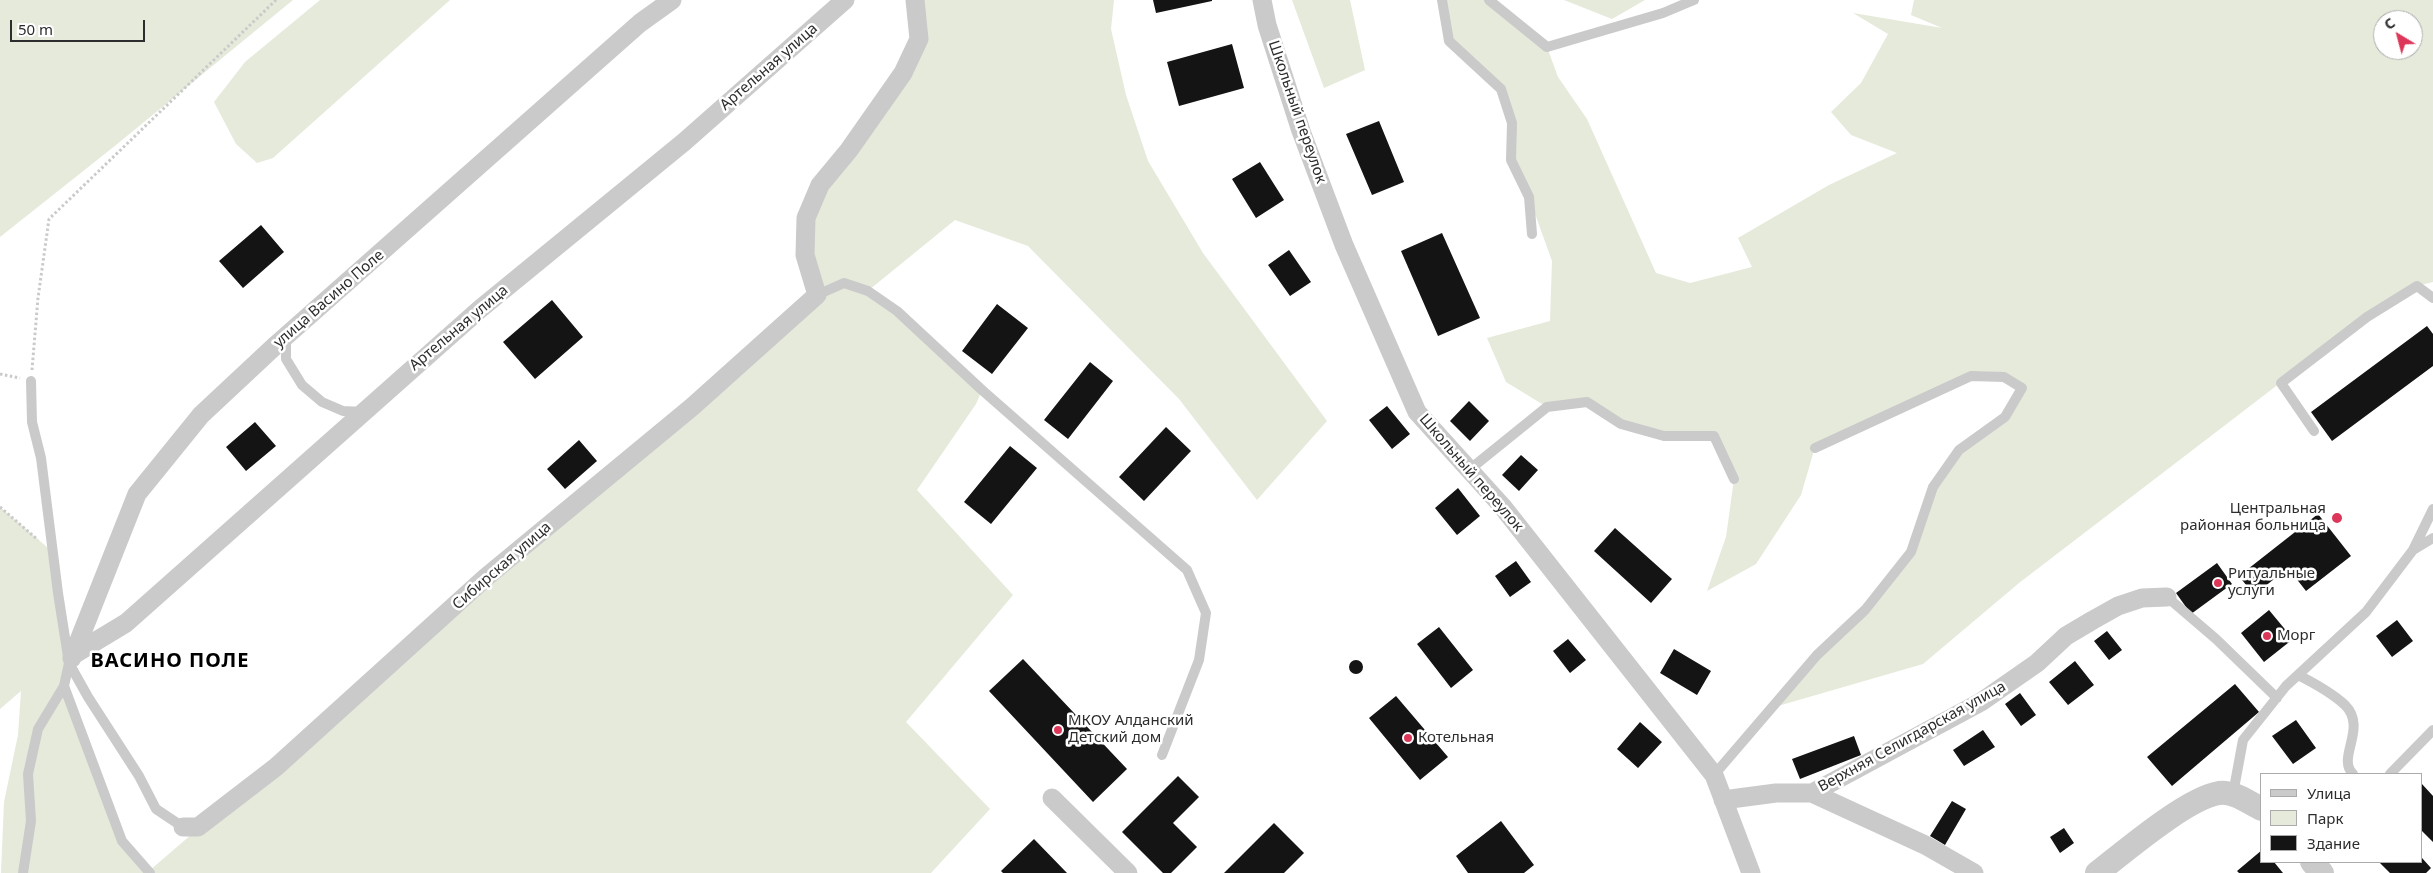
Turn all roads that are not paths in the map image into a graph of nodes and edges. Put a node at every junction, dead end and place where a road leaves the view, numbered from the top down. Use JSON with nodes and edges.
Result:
{"nodes":[{"id":1,"x":672,"y":0,"type":"edge"},
{"id":2,"x":845,"y":0,"type":"edge"},
{"id":3,"x":915,"y":0,"type":"edge"},
{"id":4,"x":1262,"y":0,"type":"edge"},
{"id":5,"x":1442,"y":0,"type":"edge"},
{"id":6,"x":1489,"y":0,"type":"edge"},
{"id":7,"x":1694,"y":0,"type":"edge"},
{"id":8,"x":1532,"y":234,"type":"dead end"},
{"id":9,"x":817,"y":296,"type":"junction"},
{"id":10,"x":2433,"y":298,"type":"edge"},
{"id":11,"x":286,"y":337,"type":"junction"},
{"id":12,"x":31,"y":381,"type":"road end"},
{"id":13,"x":363,"y":412,"type":"junction"},
{"id":14,"x":2314,"y":431,"type":"dead end"},
{"id":15,"x":1815,"y":448,"type":"dead end"},
{"id":16,"x":1470,"y":470,"type":"junction"},
{"id":17,"x":1734,"y":479,"type":"dead end"},
{"id":18,"x":2433,"y":510,"type":"edge"},
{"id":19,"x":2433,"y":538,"type":"edge"},
{"id":20,"x":2413,"y":550,"type":"junction"},
{"id":21,"x":2167,"y":597,"type":"joint"},
{"id":22,"x":71,"y":659,"type":"junction"},
{"id":23,"x":2298,"y":675,"type":"junction"},
{"id":24,"x":64,"y":686,"type":"junction"},
{"id":25,"x":2277,"y":698,"type":"junction"},
{"id":26,"x":2433,"y":730,"type":"edge"},
{"id":27,"x":1162,"y":755,"type":"dead end"},
{"id":28,"x":2353,"y":773,"type":"edge"},
{"id":29,"x":2391,"y":773,"type":"edge"},
{"id":30,"x":1714,"y":775,"type":"junction"},
{"id":31,"x":1812,"y":793,"type":"junction"},
{"id":32,"x":2233,"y":794,"type":"junction"},
{"id":33,"x":1052,"y":798,"type":"dead end"},
{"id":34,"x":1723,"y":800,"type":"junction"},
{"id":35,"x":2260,"y":808,"type":"edge"},
{"id":36,"x":183,"y":827,"type":"joint"},
{"id":37,"x":2313,"y":863,"type":"edge"},
{"id":38,"x":23,"y":873,"type":"edge"},
{"id":39,"x":150,"y":873,"type":"edge"},
{"id":40,"x":1128,"y":873,"type":"edge"},
{"id":41,"x":1751,"y":873,"type":"edge"},
{"id":42,"x":1974,"y":873,"type":"edge"},
{"id":43,"x":2097,"y":873,"type":"edge"},
{"id":44,"x":2322,"y":873,"type":"edge"}],
"edges":[{"from":1,"to":11,"type":"street","name":"улица Васино Поле"},
{"from":2,"to":13,"type":"street","name":"Артельная улица"},
{"from":3,"to":9,"type":"street"},
{"from":4,"to":16,"type":"street","name":"Школьный переулок"},
{"from":5,"to":8,"type":"lane"},
{"from":6,"to":7,"type":"lane"},
{"from":9,"to":27,"type":"lane"},
{"from":9,"to":36,"type":"street","name":"Сибирская улица"},
{"from":10,"to":14,"type":"lane"},
{"from":11,"to":13,"type":"lane"},
{"from":11,"to":22,"type":"street","name":"улица Васино Поле"},
{"from":12,"to":22,"type":"lane"},
{"from":13,"to":22,"type":"street","name":"Артельная улица"},
{"from":15,"to":30,"type":"lane"},
{"from":16,"to":17,"type":"lane"},
{"from":16,"to":30,"type":"street","name":"Школьный переулок"},
{"from":18,"to":20,"type":"lane"},
{"from":19,"to":20,"type":"lane"},
{"from":20,"to":23,"type":"lane"},
{"from":21,"to":25,"type":"lane"},
{"from":21,"to":31,"type":"street","name":"Верхняя Селигдарская улица"},
{"from":22,"to":24,"type":"lane"},
{"from":22,"to":36,"type":"lane"},
{"from":23,"to":25,"type":"lane"},
{"from":23,"to":28,"type":"lane"},
{"from":24,"to":38,"type":"lane"},
{"from":24,"to":39,"type":"lane"},
{"from":25,"to":32,"type":"lane"},
{"from":26,"to":29,"type":"lane"},
{"from":30,"to":34,"type":"street","name":"Школьный переулок"},
{"from":31,"to":34,"type":"street"},
{"from":31,"to":42,"type":"street"},
{"from":32,"to":35,"type":"street"},
{"from":32,"to":43,"type":"street"},
{"from":33,"to":40,"type":"street"},
{"from":34,"to":41,"type":"street","name":"Школьный переулок"},
{"from":37,"to":44,"type":"street"}]}
